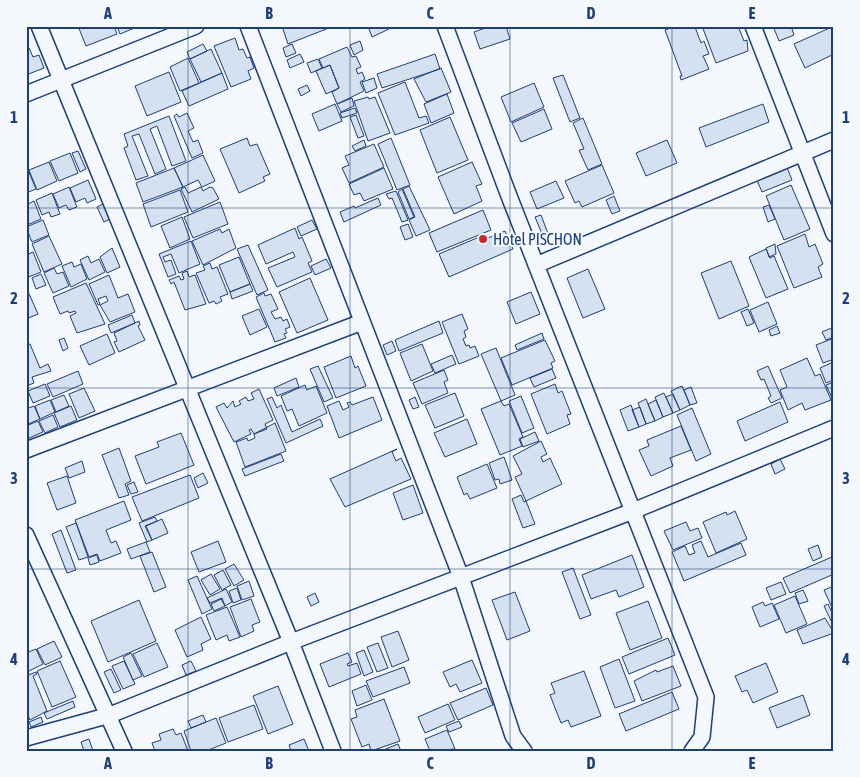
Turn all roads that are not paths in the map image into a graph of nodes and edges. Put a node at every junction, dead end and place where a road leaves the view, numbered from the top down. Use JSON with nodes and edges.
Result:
{"nodes":[{"id":1,"x":39,"y":26,"type":"edge"},
{"id":2,"x":196,"y":26,"type":"edge"},
{"id":3,"x":248,"y":26,"type":"edge"},
{"id":4,"x":445,"y":26,"type":"edge"},
{"id":5,"x":753,"y":26,"type":"edge"},
{"id":6,"x":60,"y":80,"type":"junction"},
{"id":7,"x":26,"y":94,"type":"edge"},
{"id":8,"x":834,"y":140,"type":"edge"},
{"id":9,"x":802,"y":152,"type":"junction"},
{"id":10,"x":834,"y":234,"type":"edge"},
{"id":11,"x":536,"y":264,"type":"junction"},
{"id":12,"x":362,"y":322,"type":"junction"},
{"id":13,"x":189,"y":389,"type":"junction"},
{"id":14,"x":834,"y":428,"type":"edge"},
{"id":15,"x":26,"y":450,"type":"edge"},
{"id":16,"x":633,"y":511,"type":"junction"},
{"id":17,"x":26,"y":534,"type":"edge"},
{"id":18,"x":460,"y":577,"type":"junction"},
{"id":19,"x":291,"y":642,"type":"junction"},
{"id":20,"x":110,"y":715,"type":"junction"},
{"id":21,"x":26,"y":738,"type":"edge"},
{"id":22,"x":124,"y":751,"type":"edge"},
{"id":23,"x":333,"y":751,"type":"edge"},
{"id":24,"x":524,"y":751,"type":"edge"},
{"id":25,"x":692,"y":751,"type":"edge"}],
"edges":[{"from":1,"to":6,"type":"street"},
{"from":2,"to":6,"type":"street"},
{"from":3,"to":12,"type":"street"},
{"from":4,"to":11,"type":"street"},
{"from":5,"to":9,"type":"street"},
{"from":6,"to":7,"type":"street"},
{"from":6,"to":13,"type":"street"},
{"from":8,"to":9,"type":"street"},
{"from":9,"to":10,"type":"street"},
{"from":9,"to":11,"type":"street"},
{"from":11,"to":16,"type":"street"},
{"from":12,"to":13,"type":"street"},
{"from":12,"to":18,"type":"street"},
{"from":13,"to":15,"type":"street"},
{"from":13,"to":19,"type":"street"},
{"from":14,"to":16,"type":"street"},
{"from":16,"to":18,"type":"street"},
{"from":16,"to":25,"type":"street"},
{"from":17,"to":20,"type":"street"},
{"from":18,"to":19,"type":"street"},
{"from":18,"to":24,"type":"street"},
{"from":19,"to":20,"type":"street"},
{"from":19,"to":23,"type":"street"},
{"from":20,"to":21,"type":"street"},
{"from":20,"to":22,"type":"street"}]}
